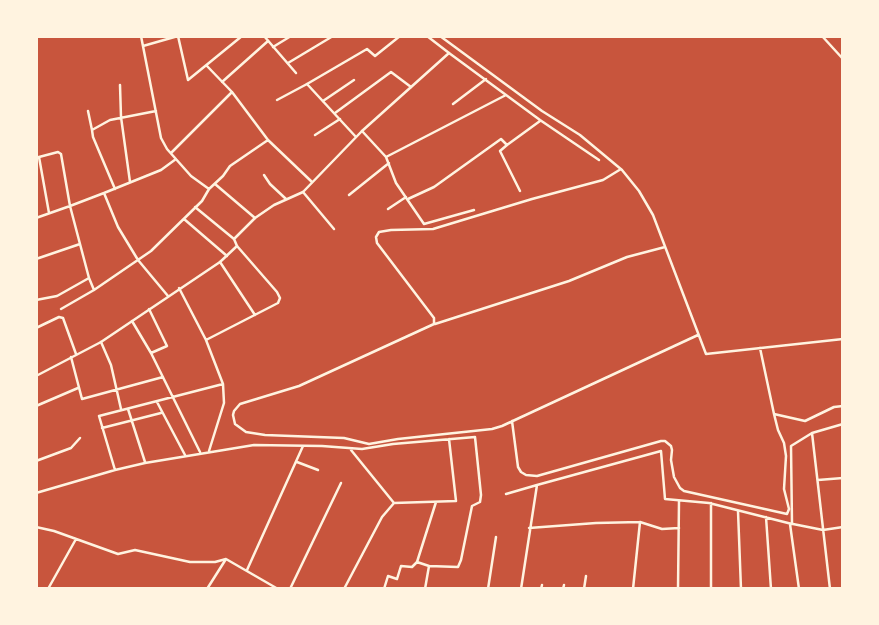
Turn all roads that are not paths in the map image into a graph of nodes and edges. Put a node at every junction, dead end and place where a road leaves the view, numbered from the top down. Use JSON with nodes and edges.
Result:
{"nodes":[{"id":1,"x":141,"y":36,"type":"edge"},
{"id":2,"x":162,"y":36,"type":"edge"},
{"id":3,"x":178,"y":36,"type":"edge"},
{"id":4,"x":242,"y":36,"type":"edge"},
{"id":5,"x":264,"y":36,"type":"edge"},
{"id":6,"x":291,"y":36,"type":"edge"},
{"id":7,"x":333,"y":36,"type":"edge"},
{"id":8,"x":400,"y":36,"type":"edge"},
{"id":9,"x":427,"y":36,"type":"edge"},
{"id":10,"x":440,"y":36,"type":"edge"},
{"id":11,"x":822,"y":36,"type":"edge"},
{"id":12,"x":163,"y":41,"type":"junction"},
{"id":13,"x":268,"y":41,"type":"junction"},
{"id":14,"x":143,"y":46,"type":"junction"},
{"id":15,"x":273,"y":47,"type":"junction"},
{"id":16,"x":449,"y":53,"type":"junction"},
{"id":17,"x":843,"y":58,"type":"edge"},
{"id":18,"x":288,"y":63,"type":"junction"},
{"id":19,"x":207,"y":66,"type":"junction"},
{"id":20,"x":296,"y":73,"type":"dead end"},
{"id":21,"x":486,"y":79,"type":"junction"},
{"id":22,"x":354,"y":80,"type":"dead end"},
{"id":23,"x":222,"y":82,"type":"junction"},
{"id":24,"x":307,"y":84,"type":"junction"},
{"id":25,"x":120,"y":85,"type":"dead end"},
{"id":26,"x":411,"y":87,"type":"junction"},
{"id":27,"x":232,"y":92,"type":"junction"},
{"id":28,"x":506,"y":95,"type":"junction"},
{"id":29,"x":277,"y":100,"type":"dead end"},
{"id":30,"x":323,"y":101,"type":"junction"},
{"id":31,"x":453,"y":104,"type":"dead end"},
{"id":32,"x":88,"y":111,"type":"dead end"},
{"id":33,"x":156,"y":111,"type":"junction"},
{"id":34,"x":334,"y":113,"type":"junction"},
{"id":35,"x":122,"y":117,"type":"junction"},
{"id":36,"x":340,"y":119,"type":"junction"},
{"id":37,"x":540,"y":120,"type":"junction"},
{"id":38,"x":92,"y":130,"type":"junction"},
{"id":39,"x":362,"y":131,"type":"junction"},
{"id":40,"x":315,"y":136,"type":"dead end"},
{"id":41,"x":356,"y":137,"type":"junction"},
{"id":42,"x":268,"y":140,"type":"junction"},
{"id":43,"x":507,"y":145,"type":"junction"},
{"id":44,"x":171,"y":153,"type":"junction"},
{"id":45,"x":38,"y":157,"type":"edge"},
{"id":46,"x":386,"y":157,"type":"junction"},
{"id":47,"x":176,"y":160,"type":"junction"},
{"id":48,"x":599,"y":160,"type":"dead end"},
{"id":49,"x":389,"y":163,"type":"junction"},
{"id":50,"x":621,"y":169,"type":"junction"},
{"id":51,"x":264,"y":175,"type":"dead end"},
{"id":52,"x":130,"y":182,"type":"junction"},
{"id":53,"x":312,"y":182,"type":"junction"},
{"id":54,"x":215,"y":184,"type":"junction"},
{"id":55,"x":115,"y":189,"type":"junction"},
{"id":56,"x":209,"y":189,"type":"junction"},
{"id":57,"x":520,"y":191,"type":"dead end"},
{"id":58,"x":303,"y":192,"type":"junction"},
{"id":59,"x":104,"y":193,"type":"junction"},
{"id":60,"x":349,"y":195,"type":"dead end"},
{"id":61,"x":407,"y":198,"type":"junction"},
{"id":62,"x":286,"y":199,"type":"junction"},
{"id":63,"x":70,"y":206,"type":"junction"},
{"id":64,"x":195,"y":208,"type":"junction"},
{"id":65,"x":388,"y":209,"type":"dead end"},
{"id":66,"x":474,"y":210,"type":"dead end"},
{"id":67,"x":49,"y":214,"type":"junction"},
{"id":68,"x":36,"y":218,"type":"edge"},
{"id":69,"x":255,"y":218,"type":"junction"},
{"id":70,"x":184,"y":219,"type":"junction"},
{"id":71,"x":334,"y":229,"type":"dead end"},
{"id":72,"x":234,"y":239,"type":"junction"},
{"id":73,"x":80,"y":244,"type":"junction"},
{"id":74,"x":237,"y":246,"type":"junction"},
{"id":75,"x":665,"y":247,"type":"junction"},
{"id":76,"x":227,"y":256,"type":"junction"},
{"id":77,"x":36,"y":259,"type":"edge"},
{"id":78,"x":138,"y":260,"type":"junction"},
{"id":79,"x":220,"y":262,"type":"junction"},
{"id":80,"x":90,"y":278,"type":"junction"},
{"id":81,"x":180,"y":288,"type":"junction"},
{"id":82,"x":94,"y":290,"type":"junction"},
{"id":83,"x":168,"y":296,"type":"junction"},
{"id":84,"x":36,"y":300,"type":"edge"},
{"id":85,"x":61,"y":309,"type":"dead end"},
{"id":86,"x":149,"y":309,"type":"junction"},
{"id":87,"x":255,"y":315,"type":"junction"},
{"id":88,"x":132,"y":321,"type":"junction"},
{"id":89,"x":434,"y":324,"type":"junction"},
{"id":90,"x":36,"y":328,"type":"edge"},
{"id":91,"x":698,"y":334,"type":"junction"},
{"id":92,"x":843,"y":339,"type":"edge"},
{"id":93,"x":206,"y":340,"type":"junction"},
{"id":94,"x":101,"y":342,"type":"junction"},
{"id":95,"x":760,"y":348,"type":"junction"},
{"id":96,"x":151,"y":353,"type":"junction"},
{"id":97,"x":76,"y":354,"type":"junction"},
{"id":98,"x":71,"y":357,"type":"junction"},
{"id":99,"x":36,"y":376,"type":"edge"},
{"id":100,"x":164,"y":377,"type":"junction"},
{"id":101,"x":223,"y":384,"type":"junction"},
{"id":102,"x":78,"y":388,"type":"junction"},
{"id":103,"x":117,"y":390,"type":"junction"},
{"id":104,"x":173,"y":397,"type":"junction"},
{"id":105,"x":157,"y":402,"type":"junction"},
{"id":106,"x":36,"y":406,"type":"edge"},
{"id":107,"x":843,"y":406,"type":"edge"},
{"id":108,"x":128,"y":409,"type":"junction"},
{"id":109,"x":122,"y":410,"type":"junction"},
{"id":110,"x":161,"y":413,"type":"junction"},
{"id":111,"x":774,"y":414,"type":"junction"},
{"id":112,"x":131,"y":421,"type":"junction"},
{"id":113,"x":512,"y":421,"type":"junction"},
{"id":114,"x":843,"y":424,"type":"edge"},
{"id":115,"x":102,"y":428,"type":"junction"},
{"id":116,"x":812,"y":433,"type":"junction"},
{"id":117,"x":80,"y":438,"type":"dead end"},
{"id":118,"x":449,"y":438,"type":"junction"},
{"id":119,"x":303,"y":446,"type":"junction"},
{"id":120,"x":351,"y":450,"type":"junction"},
{"id":121,"x":209,"y":451,"type":"junction"},
{"id":122,"x":201,"y":453,"type":"junction"},
{"id":123,"x":185,"y":455,"type":"junction"},
{"id":124,"x":36,"y":461,"type":"edge"},
{"id":125,"x":297,"y":462,"type":"junction"},
{"id":126,"x":145,"y":463,"type":"junction"},
{"id":127,"x":115,"y":470,"type":"junction"},
{"id":128,"x":318,"y":470,"type":"dead end"},
{"id":129,"x":843,"y":478,"type":"edge"},
{"id":130,"x":818,"y":480,"type":"junction"},
{"id":131,"x":341,"y":483,"type":"dead end"},
{"id":132,"x":537,"y":484,"type":"junction"},
{"id":133,"x":36,"y":493,"type":"edge"},
{"id":134,"x":506,"y":494,"type":"dead end"},
{"id":135,"x":679,"y":501,"type":"junction"},
{"id":136,"x":436,"y":502,"type":"junction"},
{"id":137,"x":394,"y":503,"type":"junction"},
{"id":138,"x":711,"y":503,"type":"junction"},
{"id":139,"x":738,"y":510,"type":"junction"},
{"id":140,"x":766,"y":517,"type":"junction"},
{"id":141,"x":640,"y":522,"type":"junction"},
{"id":142,"x":791,"y":524,"type":"junction"},
{"id":143,"x":36,"y":527,"type":"edge"},
{"id":144,"x":843,"y":527,"type":"edge"},
{"id":145,"x":529,"y":528,"type":"junction"},
{"id":146,"x":678,"y":528,"type":"junction"},
{"id":147,"x":824,"y":530,"type":"junction"},
{"id":148,"x":496,"y":537,"type":"dead end"},
{"id":149,"x":76,"y":539,"type":"junction"},
{"id":150,"x":226,"y":559,"type":"junction"},
{"id":151,"x":418,"y":562,"type":"junction"},
{"id":152,"x":429,"y":566,"type":"junction"},
{"id":153,"x":247,"y":570,"type":"junction"},
{"id":154,"x":586,"y":576,"type":"dead end"},
{"id":155,"x":564,"y":585,"type":"dead end"},
{"id":156,"x":48,"y":589,"type":"edge"},
{"id":157,"x":207,"y":589,"type":"edge"},
{"id":158,"x":278,"y":589,"type":"edge"},
{"id":159,"x":290,"y":589,"type":"edge"},
{"id":160,"x":344,"y":589,"type":"edge"},
{"id":161,"x":384,"y":589,"type":"edge"},
{"id":162,"x":425,"y":589,"type":"edge"},
{"id":163,"x":488,"y":589,"type":"edge"},
{"id":164,"x":521,"y":589,"type":"edge"},
{"id":165,"x":563,"y":589,"type":"edge"},
{"id":166,"x":584,"y":589,"type":"edge"},
{"id":167,"x":633,"y":589,"type":"edge"},
{"id":168,"x":678,"y":589,"type":"edge"},
{"id":169,"x":712,"y":589,"type":"edge"},
{"id":170,"x":741,"y":589,"type":"edge"},
{"id":171,"x":771,"y":589,"type":"edge"},
{"id":172,"x":799,"y":589,"type":"edge"},
{"id":173,"x":830,"y":589,"type":"edge"}],
"edges":[{"from":1,"to":14,"type":"street"},
{"from":2,"to":12,"type":"street"},
{"from":3,"to":12,"type":"street"},
{"from":3,"to":19,"type":"street"},
{"from":4,"to":19,"type":"street"},
{"from":5,"to":13,"type":"street"},
{"from":6,"to":15,"type":"street"},
{"from":7,"to":18,"type":"street"},
{"from":8,"to":24,"type":"street"},
{"from":9,"to":16,"type":"street"},
{"from":10,"to":50,"type":"street"},
{"from":11,"to":17,"type":"street"},
{"from":12,"to":14,"type":"street"},
{"from":13,"to":15,"type":"street"},
{"from":13,"to":23,"type":"street"},
{"from":14,"to":33,"type":"street"},
{"from":15,"to":18,"type":"street"},
{"from":16,"to":21,"type":"street"},
{"from":16,"to":26,"type":"street"},
{"from":18,"to":20,"type":"street"},
{"from":19,"to":23,"type":"street"},
{"from":21,"to":28,"type":"street"},
{"from":21,"to":31,"type":"street"},
{"from":22,"to":30,"type":"street"},
{"from":23,"to":27,"type":"street"},
{"from":24,"to":29,"type":"street"},
{"from":24,"to":30,"type":"street"},
{"from":25,"to":35,"type":"street"},
{"from":26,"to":34,"type":"street"},
{"from":26,"to":39,"type":"street"},
{"from":27,"to":42,"type":"street"},
{"from":27,"to":44,"type":"street"},
{"from":28,"to":37,"type":"street"},
{"from":28,"to":46,"type":"street"},
{"from":30,"to":34,"type":"street"},
{"from":32,"to":38,"type":"street"},
{"from":33,"to":35,"type":"street"},
{"from":33,"to":44,"type":"street"},
{"from":34,"to":36,"type":"street"},
{"from":35,"to":38,"type":"street"},
{"from":35,"to":52,"type":"street"},
{"from":36,"to":40,"type":"street"},
{"from":36,"to":41,"type":"street"},
{"from":37,"to":43,"type":"street"},
{"from":37,"to":48,"type":"street"},
{"from":38,"to":55,"type":"street"},
{"from":39,"to":41,"type":"street"},
{"from":39,"to":46,"type":"street"},
{"from":41,"to":53,"type":"street"},
{"from":42,"to":53,"type":"street"},
{"from":42,"to":54,"type":"street"},
{"from":43,"to":57,"type":"street"},
{"from":43,"to":61,"type":"street"},
{"from":44,"to":47,"type":"street"},
{"from":45,"to":63,"type":"street"},
{"from":45,"to":67,"type":"street"},
{"from":46,"to":49,"type":"street"},
{"from":47,"to":52,"type":"street"},
{"from":47,"to":56,"type":"street"},
{"from":49,"to":60,"type":"street"},
{"from":49,"to":61,"type":"street"},
{"from":50,"to":75,"type":"street"},
{"from":50,"to":89,"type":"street"},
{"from":51,"to":62,"type":"street"},
{"from":52,"to":55,"type":"street"},
{"from":53,"to":58,"type":"street"},
{"from":54,"to":56,"type":"street"},
{"from":54,"to":69,"type":"street"},
{"from":55,"to":59,"type":"street"},
{"from":56,"to":64,"type":"street"},
{"from":58,"to":62,"type":"street"},
{"from":58,"to":71,"type":"street"},
{"from":59,"to":63,"type":"street"},
{"from":59,"to":78,"type":"street"},
{"from":61,"to":65,"type":"street"},
{"from":61,"to":66,"type":"street"},
{"from":62,"to":69,"type":"street"},
{"from":63,"to":67,"type":"street"},
{"from":63,"to":73,"type":"street"},
{"from":64,"to":70,"type":"street"},
{"from":64,"to":72,"type":"street"},
{"from":67,"to":68,"type":"street"},
{"from":69,"to":72,"type":"street"},
{"from":70,"to":76,"type":"street"},
{"from":70,"to":78,"type":"street"},
{"from":72,"to":74,"type":"street"},
{"from":73,"to":77,"type":"street"},
{"from":73,"to":80,"type":"street"},
{"from":74,"to":76,"type":"street"},
{"from":74,"to":87,"type":"street"},
{"from":75,"to":89,"type":"street"},
{"from":75,"to":91,"type":"street"},
{"from":76,"to":79,"type":"street"},
{"from":78,"to":82,"type":"street"},
{"from":78,"to":83,"type":"street"},
{"from":79,"to":81,"type":"street"},
{"from":79,"to":87,"type":"street"},
{"from":80,"to":82,"type":"street"},
{"from":80,"to":84,"type":"street"},
{"from":81,"to":83,"type":"street"},
{"from":81,"to":93,"type":"street"},
{"from":82,"to":85,"type":"street"},
{"from":83,"to":86,"type":"street"},
{"from":86,"to":88,"type":"street"},
{"from":86,"to":96,"type":"street"},
{"from":87,"to":93,"type":"street"},
{"from":88,"to":94,"type":"street"},
{"from":88,"to":96,"type":"street"},
{"from":89,"to":113,"type":"street"},
{"from":90,"to":97,"type":"street"},
{"from":91,"to":95,"type":"street"},
{"from":91,"to":113,"type":"street"},
{"from":92,"to":95,"type":"street"},
{"from":93,"to":101,"type":"street"},
{"from":94,"to":97,"type":"street"},
{"from":94,"to":103,"type":"street"},
{"from":95,"to":111,"type":"street"},
{"from":96,"to":100,"type":"street"},
{"from":97,"to":98,"type":"street"},
{"from":98,"to":99,"type":"street"},
{"from":98,"to":102,"type":"street"},
{"from":100,"to":103,"type":"street"},
{"from":100,"to":104,"type":"street"},
{"from":101,"to":104,"type":"street"},
{"from":101,"to":121,"type":"street"},
{"from":102,"to":103,"type":"street"},
{"from":102,"to":106,"type":"street"},
{"from":103,"to":109,"type":"street"},
{"from":104,"to":105,"type":"street"},
{"from":104,"to":122,"type":"street"},
{"from":105,"to":108,"type":"street"},
{"from":105,"to":110,"type":"street"},
{"from":107,"to":111,"type":"street"},
{"from":108,"to":109,"type":"street"},
{"from":108,"to":112,"type":"street"},
{"from":109,"to":115,"type":"street"},
{"from":110,"to":112,"type":"street"},
{"from":110,"to":123,"type":"street"},
{"from":111,"to":113,"type":"street"},
{"from":112,"to":115,"type":"street"},
{"from":112,"to":126,"type":"street"},
{"from":114,"to":116,"type":"street"},
{"from":115,"to":127,"type":"street"},
{"from":116,"to":130,"type":"street"},
{"from":116,"to":142,"type":"street"},
{"from":117,"to":124,"type":"street"},
{"from":118,"to":120,"type":"street"},
{"from":118,"to":136,"type":"street"},
{"from":118,"to":152,"type":"street"},
{"from":119,"to":120,"type":"street"},
{"from":119,"to":121,"type":"street"},
{"from":119,"to":125,"type":"street"},
{"from":120,"to":137,"type":"street"},
{"from":121,"to":122,"type":"street"},
{"from":122,"to":123,"type":"street"},
{"from":123,"to":126,"type":"street"},
{"from":125,"to":128,"type":"street"},
{"from":125,"to":153,"type":"street"},
{"from":126,"to":127,"type":"street"},
{"from":127,"to":133,"type":"street"},
{"from":129,"to":130,"type":"street"},
{"from":130,"to":147,"type":"street"},
{"from":131,"to":159,"type":"street"},
{"from":132,"to":134,"type":"street"},
{"from":132,"to":135,"type":"street"},
{"from":132,"to":145,"type":"street"},
{"from":135,"to":138,"type":"street"},
{"from":135,"to":146,"type":"street"},
{"from":136,"to":137,"type":"street"},
{"from":136,"to":151,"type":"street"},
{"from":137,"to":160,"type":"street"},
{"from":138,"to":139,"type":"street"},
{"from":138,"to":169,"type":"street"},
{"from":139,"to":140,"type":"street"},
{"from":139,"to":170,"type":"street"},
{"from":140,"to":142,"type":"street"},
{"from":140,"to":171,"type":"street"},
{"from":141,"to":145,"type":"street"},
{"from":141,"to":146,"type":"street"},
{"from":141,"to":167,"type":"street"},
{"from":142,"to":147,"type":"street"},
{"from":142,"to":172,"type":"street"},
{"from":143,"to":149,"type":"street"},
{"from":144,"to":147,"type":"street"},
{"from":145,"to":164,"type":"street"},
{"from":146,"to":168,"type":"street"},
{"from":147,"to":173,"type":"street"},
{"from":148,"to":163,"type":"street"},
{"from":149,"to":150,"type":"street"},
{"from":149,"to":156,"type":"street"},
{"from":150,"to":153,"type":"street"},
{"from":150,"to":157,"type":"street"},
{"from":151,"to":152,"type":"street"},
{"from":151,"to":161,"type":"street"},
{"from":152,"to":162,"type":"street"},
{"from":153,"to":158,"type":"street"},
{"from":154,"to":166,"type":"street"},
{"from":155,"to":165,"type":"street"}]}
